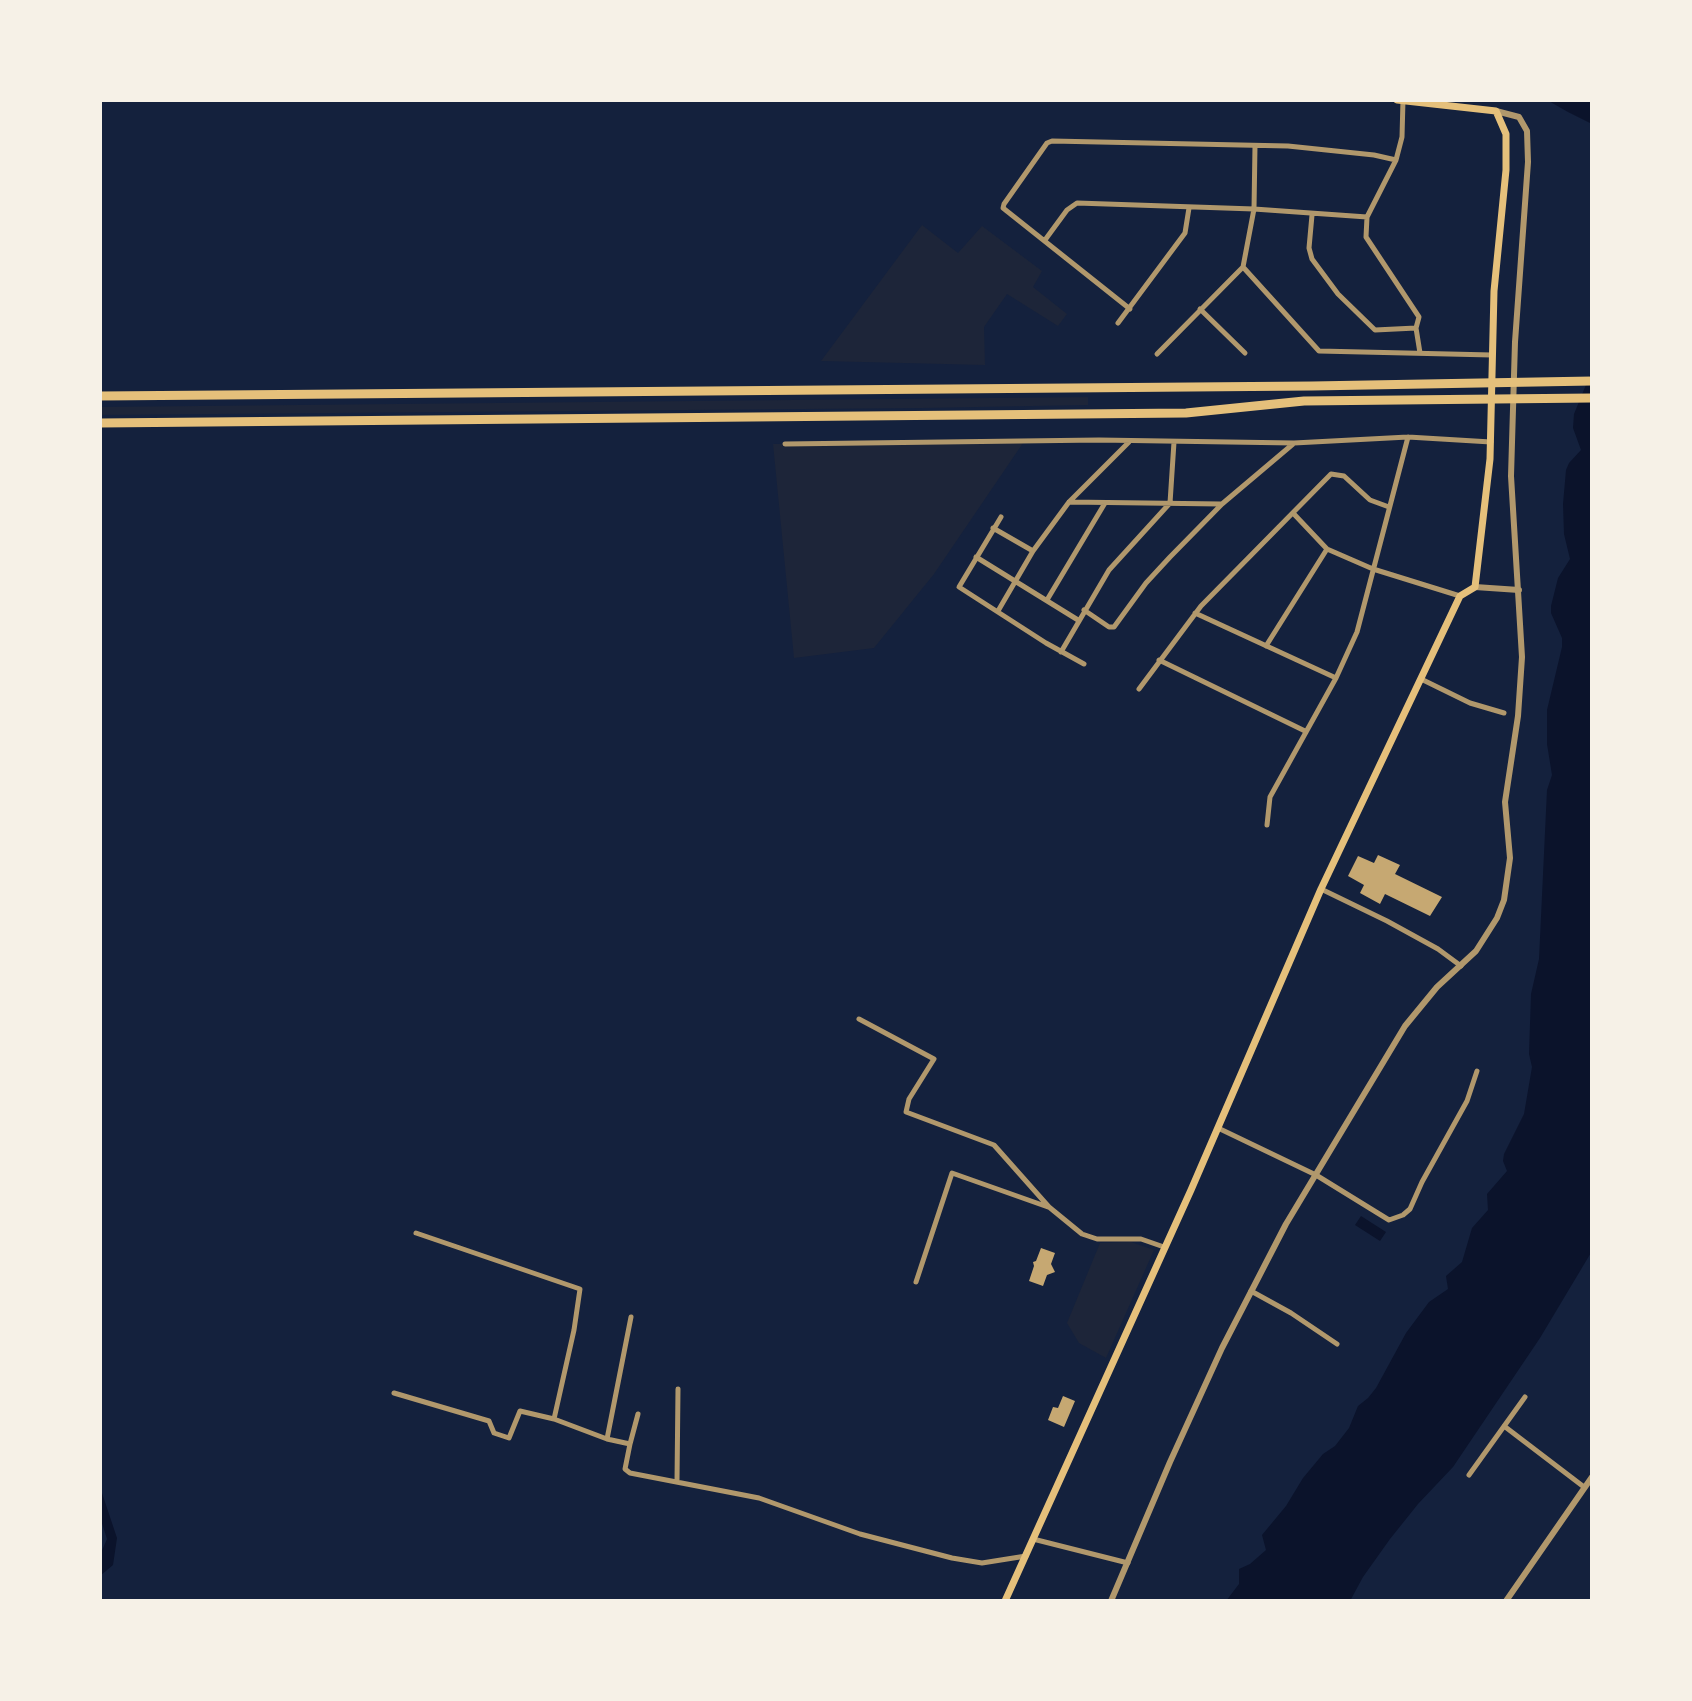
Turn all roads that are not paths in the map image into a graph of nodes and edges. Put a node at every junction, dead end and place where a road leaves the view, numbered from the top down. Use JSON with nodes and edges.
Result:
{"nodes":[{"id":1,"x":1400,"y":100,"type":"edge"},
{"id":2,"x":1496,"y":111,"type":"junction"},
{"id":3,"x":1255,"y":146,"type":"junction"},
{"id":4,"x":1396,"y":160,"type":"junction"},
{"id":5,"x":1189,"y":208,"type":"junction"},
{"id":6,"x":1254,"y":209,"type":"junction"},
{"id":7,"x":1312,"y":215,"type":"junction"},
{"id":8,"x":1367,"y":217,"type":"junction"},
{"id":9,"x":1045,"y":240,"type":"junction"},
{"id":10,"x":1243,"y":267,"type":"junction"},
{"id":11,"x":1130,"y":309,"type":"junction"},
{"id":12,"x":1200,"y":309,"type":"junction"},
{"id":13,"x":1118,"y":323,"type":"dead end"},
{"id":14,"x":1416,"y":328,"type":"junction"},
{"id":15,"x":1245,"y":353,"type":"dead end"},
{"id":16,"x":1420,"y":353,"type":"junction"},
{"id":17,"x":1157,"y":354,"type":"dead end"},
{"id":18,"x":1492,"y":355,"type":"junction"},
{"id":19,"x":1592,"y":381,"type":"edge"},
{"id":20,"x":100,"y":396,"type":"edge"},
{"id":21,"x":1592,"y":398,"type":"edge"},
{"id":22,"x":100,"y":423,"type":"edge"},
{"id":23,"x":1408,"y":437,"type":"junction"},
{"id":24,"x":1130,"y":441,"type":"junction"},
{"id":25,"x":1174,"y":442,"type":"junction"},
{"id":26,"x":1491,"y":442,"type":"junction"},
{"id":27,"x":1294,"y":443,"type":"junction"},
{"id":28,"x":785,"y":444,"type":"dead end"},
{"id":29,"x":1069,"y":502,"type":"junction"},
{"id":30,"x":1105,"y":503,"type":"junction"},
{"id":31,"x":1170,"y":503,"type":"junction"},
{"id":32,"x":1222,"y":504,"type":"junction"},
{"id":33,"x":1389,"y":507,"type":"junction"},
{"id":34,"x":1293,"y":513,"type":"junction"},
{"id":35,"x":1001,"y":517,"type":"dead end"},
{"id":36,"x":993,"y":528,"type":"junction"},
{"id":37,"x":1327,"y":549,"type":"junction"},
{"id":38,"x":1033,"y":551,"type":"junction"},
{"id":39,"x":976,"y":557,"type":"junction"},
{"id":40,"x":1373,"y":569,"type":"junction"},
{"id":41,"x":1016,"y":581,"type":"junction"},
{"id":42,"x":1475,"y":587,"type":"junction"},
{"id":43,"x":1519,"y":590,"type":"junction"},
{"id":44,"x":1460,"y":596,"type":"junction"},
{"id":45,"x":1047,"y":600,"type":"junction"},
{"id":46,"x":1084,"y":610,"type":"junction"},
{"id":47,"x":998,"y":611,"type":"junction"},
{"id":48,"x":1195,"y":613,"type":"junction"},
{"id":49,"x":1078,"y":620,"type":"junction"},
{"id":50,"x":1266,"y":646,"type":"junction"},
{"id":51,"x":1061,"y":652,"type":"junction"},
{"id":52,"x":1159,"y":660,"type":"junction"},
{"id":53,"x":1084,"y":664,"type":"dead end"},
{"id":54,"x":1336,"y":678,"type":"junction"},
{"id":55,"x":1420,"y":678,"type":"junction"},
{"id":56,"x":1139,"y":689,"type":"dead end"},
{"id":57,"x":1504,"y":713,"type":"dead end"},
{"id":58,"x":1305,"y":731,"type":"junction"},
{"id":59,"x":1267,"y":825,"type":"dead end"},
{"id":60,"x":1321,"y":889,"type":"junction"},
{"id":61,"x":1461,"y":966,"type":"junction"},
{"id":62,"x":859,"y":1019,"type":"dead end"},
{"id":63,"x":1477,"y":1071,"type":"dead end"},
{"id":64,"x":1218,"y":1128,"type":"junction"},
{"id":65,"x":1316,"y":1175,"type":"junction"},
{"id":66,"x":1049,"y":1207,"type":"junction"},
{"id":67,"x":416,"y":1233,"type":"dead end"},
{"id":68,"x":1164,"y":1247,"type":"junction"},
{"id":69,"x":916,"y":1282,"type":"dead end"},
{"id":70,"x":1251,"y":1291,"type":"junction"},
{"id":71,"x":631,"y":1317,"type":"dead end"},
{"id":72,"x":1337,"y":1344,"type":"dead end"},
{"id":73,"x":678,"y":1389,"type":"dead end"},
{"id":74,"x":394,"y":1393,"type":"dead end"},
{"id":75,"x":1525,"y":1397,"type":"dead end"},
{"id":76,"x":638,"y":1414,"type":"dead end"},
{"id":77,"x":554,"y":1419,"type":"junction"},
{"id":78,"x":1504,"y":1426,"type":"junction"},
{"id":79,"x":607,"y":1439,"type":"junction"},
{"id":80,"x":630,"y":1444,"type":"junction"},
{"id":81,"x":1469,"y":1475,"type":"dead end"},
{"id":82,"x":1592,"y":1477,"type":"edge"},
{"id":83,"x":677,"y":1481,"type":"junction"},
{"id":84,"x":1584,"y":1487,"type":"junction"},
{"id":85,"x":1033,"y":1539,"type":"junction"},
{"id":86,"x":1027,"y":1556,"type":"junction"},
{"id":87,"x":1128,"y":1563,"type":"junction"},
{"id":88,"x":1005,"y":1601,"type":"edge"},
{"id":89,"x":1111,"y":1601,"type":"edge"},
{"id":90,"x":1506,"y":1601,"type":"edge"}],
"edges":[{"from":1,"to":2,"type":"main road"},
{"from":1,"to":4,"type":"street"},
{"from":2,"to":18,"type":"main road"},
{"from":2,"to":43,"type":"street"},
{"from":3,"to":4,"type":"street"},
{"from":3,"to":6,"type":"street"},
{"from":3,"to":9,"type":"street"},
{"from":4,"to":8,"type":"street"},
{"from":5,"to":6,"type":"street"},
{"from":5,"to":9,"type":"street"},
{"from":5,"to":11,"type":"street"},
{"from":6,"to":7,"type":"street"},
{"from":6,"to":10,"type":"street"},
{"from":7,"to":8,"type":"street"},
{"from":7,"to":14,"type":"street"},
{"from":8,"to":14,"type":"street"},
{"from":9,"to":11,"type":"street"},
{"from":10,"to":12,"type":"street"},
{"from":10,"to":16,"type":"street"},
{"from":11,"to":13,"type":"street"},
{"from":12,"to":15,"type":"street"},
{"from":12,"to":17,"type":"street"},
{"from":14,"to":16,"type":"street"},
{"from":16,"to":18,"type":"street"},
{"from":18,"to":26,"type":"main road"},
{"from":19,"to":20,"type":"highway"},
{"from":21,"to":22,"type":"highway"},
{"from":23,"to":26,"type":"street"},
{"from":23,"to":27,"type":"street"},
{"from":23,"to":33,"type":"street"},
{"from":24,"to":25,"type":"street"},
{"from":24,"to":28,"type":"street"},
{"from":24,"to":29,"type":"street"},
{"from":25,"to":27,"type":"street"},
{"from":25,"to":31,"type":"street"},
{"from":26,"to":42,"type":"main road"},
{"from":27,"to":32,"type":"street"},
{"from":29,"to":30,"type":"street"},
{"from":29,"to":38,"type":"street"},
{"from":30,"to":31,"type":"street"},
{"from":30,"to":45,"type":"street"},
{"from":31,"to":32,"type":"street"},
{"from":31,"to":46,"type":"street"},
{"from":32,"to":46,"type":"street"},
{"from":33,"to":34,"type":"street"},
{"from":33,"to":40,"type":"street"},
{"from":34,"to":37,"type":"street"},
{"from":34,"to":48,"type":"street"},
{"from":35,"to":36,"type":"street"},
{"from":36,"to":38,"type":"street"},
{"from":36,"to":39,"type":"street"},
{"from":37,"to":40,"type":"street"},
{"from":37,"to":50,"type":"street"},
{"from":38,"to":41,"type":"street"},
{"from":39,"to":41,"type":"street"},
{"from":39,"to":47,"type":"street"},
{"from":40,"to":44,"type":"street"},
{"from":40,"to":54,"type":"street"},
{"from":41,"to":45,"type":"street"},
{"from":41,"to":47,"type":"street"},
{"from":42,"to":43,"type":"street"},
{"from":42,"to":44,"type":"main road"},
{"from":43,"to":61,"type":"street"},
{"from":44,"to":55,"type":"main road"},
{"from":45,"to":49,"type":"street"},
{"from":46,"to":49,"type":"street"},
{"from":47,"to":51,"type":"street"},
{"from":48,"to":50,"type":"street"},
{"from":48,"to":52,"type":"street"},
{"from":49,"to":51,"type":"street"},
{"from":50,"to":54,"type":"street"},
{"from":51,"to":53,"type":"street"},
{"from":52,"to":56,"type":"street"},
{"from":52,"to":58,"type":"street"},
{"from":54,"to":58,"type":"street"},
{"from":55,"to":57,"type":"street"},
{"from":55,"to":60,"type":"main road"},
{"from":58,"to":59,"type":"street"},
{"from":60,"to":61,"type":"street"},
{"from":60,"to":64,"type":"main road"},
{"from":61,"to":65,"type":"street"},
{"from":62,"to":66,"type":"street"},
{"from":63,"to":65,"type":"street"},
{"from":64,"to":65,"type":"street"},
{"from":64,"to":68,"type":"main road"},
{"from":65,"to":70,"type":"street"},
{"from":66,"to":68,"type":"street"},
{"from":66,"to":69,"type":"street"},
{"from":67,"to":77,"type":"street"},
{"from":68,"to":85,"type":"main road"},
{"from":70,"to":72,"type":"street"},
{"from":70,"to":87,"type":"street"},
{"from":71,"to":79,"type":"street"},
{"from":73,"to":83,"type":"street"},
{"from":74,"to":77,"type":"street"},
{"from":75,"to":78,"type":"street"},
{"from":76,"to":80,"type":"street"},
{"from":77,"to":79,"type":"street"},
{"from":78,"to":81,"type":"street"},
{"from":78,"to":84,"type":"street"},
{"from":79,"to":80,"type":"street"},
{"from":80,"to":83,"type":"street"},
{"from":82,"to":84,"type":"street"},
{"from":83,"to":86,"type":"street"},
{"from":84,"to":90,"type":"street"},
{"from":85,"to":86,"type":"main road"},
{"from":85,"to":87,"type":"street"},
{"from":86,"to":88,"type":"main road"},
{"from":87,"to":89,"type":"street"}]}
